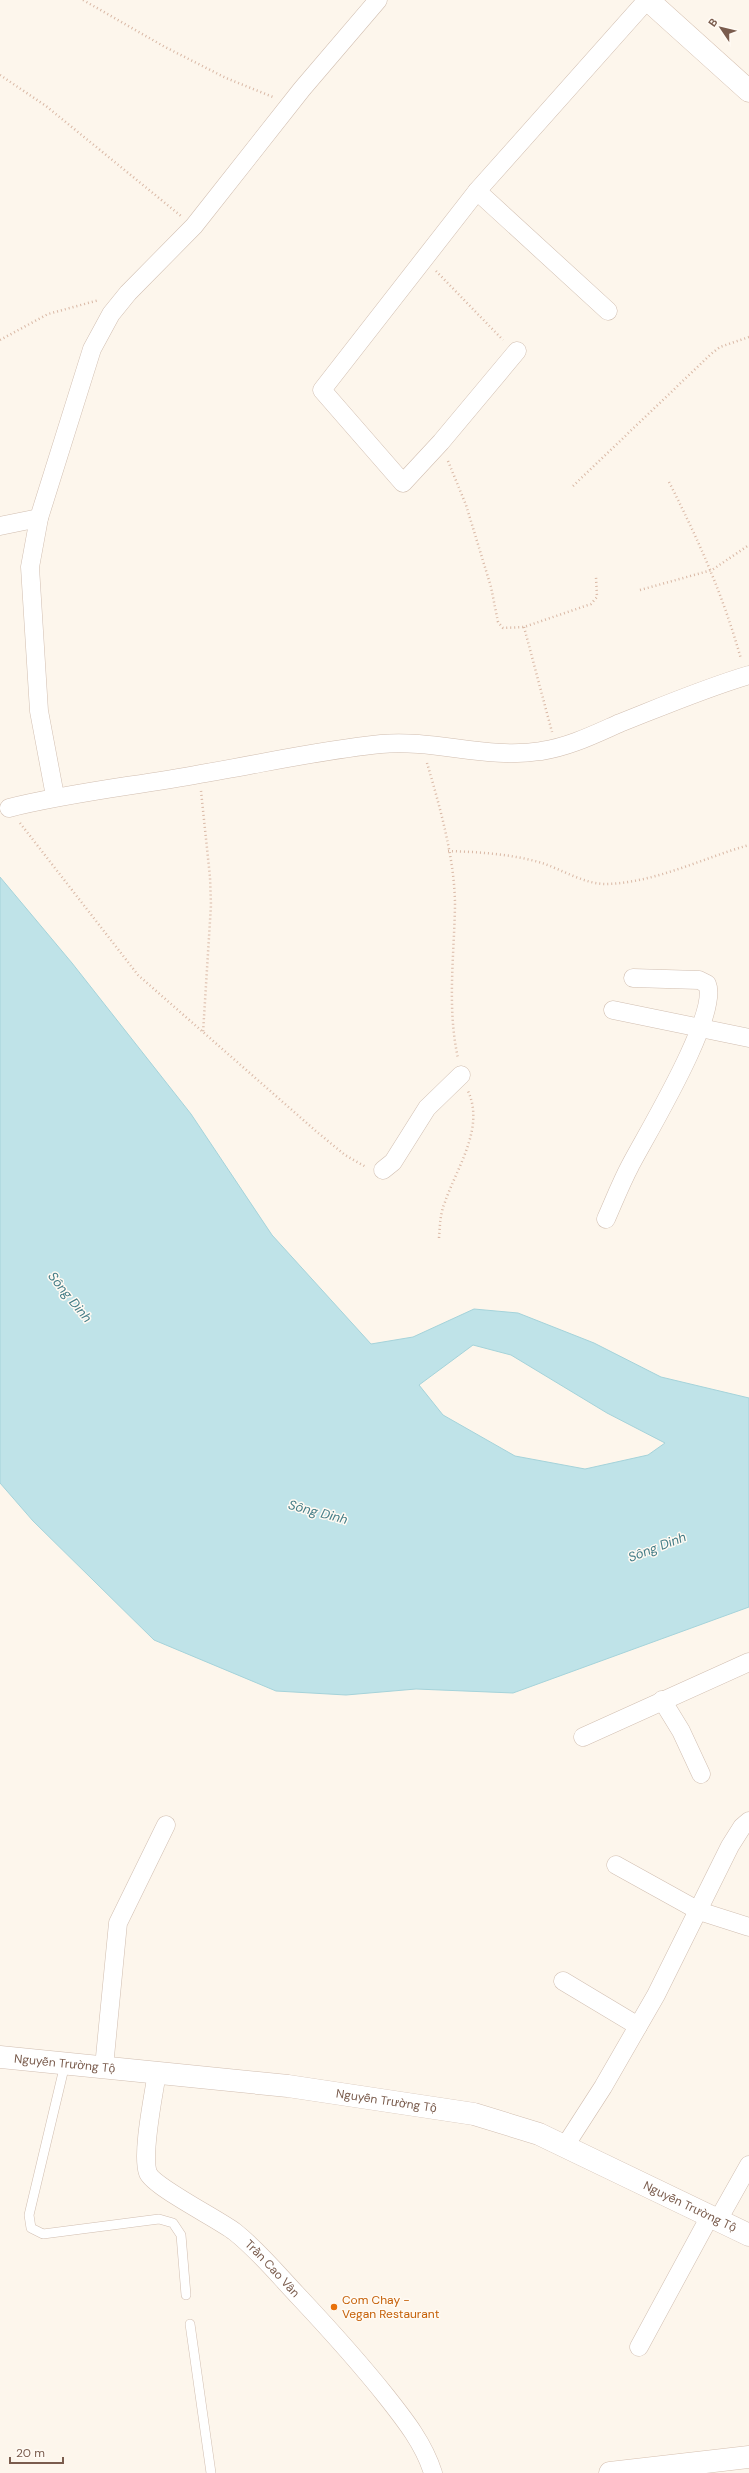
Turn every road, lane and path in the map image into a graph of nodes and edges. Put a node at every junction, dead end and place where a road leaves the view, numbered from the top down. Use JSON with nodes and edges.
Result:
{"nodes":[{"id":1,"x":83,"y":0,"type":"edge"},
{"id":2,"x":378,"y":0,"type":"edge"},
{"id":3,"x":648,"y":0,"type":"edge"},
{"id":4,"x":0,"y":75,"type":"edge"},
{"id":5,"x":749,"y":91,"type":"edge"},
{"id":6,"x":290,"y":104,"type":"junction"},
{"id":7,"x":477,"y":191,"type":"junction"},
{"id":8,"x":194,"y":226,"type":"junction"},
{"id":9,"x":424,"y":259,"type":"junction"},
{"id":10,"x":128,"y":292,"type":"junction"},
{"id":11,"x":608,"y":311,"type":"dead end"},
{"id":12,"x":749,"y":337,"type":"edge"},
{"id":13,"x":0,"y":340,"type":"edge"},
{"id":14,"x":517,"y":351,"type":"joint"},
{"id":15,"x":441,"y":442,"type":"junction"},
{"id":16,"x":669,"y":482,"type":"dead end"},
{"id":17,"x":573,"y":486,"type":"dead end"},
{"id":18,"x":40,"y":518,"type":"junction"},
{"id":19,"x":0,"y":526,"type":"edge"},
{"id":20,"x":749,"y":545,"type":"edge"},
{"id":21,"x":712,"y":570,"type":"junction"},
{"id":22,"x":596,"y":577,"type":"dead end"},
{"id":23,"x":640,"y":590,"type":"dead end"},
{"id":24,"x":524,"y":627,"type":"junction"},
{"id":25,"x":747,"y":675,"type":"edge"},
{"id":26,"x":422,"y":745,"type":"junction"},
{"id":27,"x":556,"y":748,"type":"junction"},
{"id":28,"x":199,"y":775,"type":"junction"},
{"id":29,"x":55,"y":796,"type":"junction"},
{"id":30,"x":8,"y":808,"type":"joint"},
{"id":31,"x":749,"y":845,"type":"edge"},
{"id":32,"x":448,"y":851,"type":"junction"},
{"id":33,"x":633,"y":978,"type":"dead end"},
{"id":34,"x":613,"y":1010,"type":"dead end"},
{"id":35,"x":699,"y":1029,"type":"junction"},
{"id":36,"x":203,"y":1033,"type":"junction"},
{"id":37,"x":749,"y":1038,"type":"edge"},
{"id":38,"x":461,"y":1075,"type":"junction"},
{"id":39,"x":383,"y":1170,"type":"joint"},
{"id":40,"x":606,"y":1219,"type":"dead end"},
{"id":41,"x":439,"y":1238,"type":"dead end"},
{"id":42,"x":749,"y":1662,"type":"edge"},
{"id":43,"x":662,"y":1700,"type":"junction"},
{"id":44,"x":583,"y":1737,"type":"dead end"},
{"id":45,"x":701,"y":1774,"type":"dead end"},
{"id":46,"x":749,"y":1821,"type":"edge"},
{"id":47,"x":166,"y":1825,"type":"dead end"},
{"id":48,"x":616,"y":1865,"type":"dead end"},
{"id":49,"x":699,"y":1911,"type":"junction"},
{"id":50,"x":749,"y":1927,"type":"edge"},
{"id":51,"x":564,"y":1981,"type":"dead end"},
{"id":52,"x":638,"y":2026,"type":"junction"},
{"id":53,"x":0,"y":2057,"type":"edge"},
{"id":54,"x":65,"y":2064,"type":"junction"},
{"id":55,"x":104,"y":2067,"type":"junction"},
{"id":56,"x":157,"y":2072,"type":"junction"},
{"id":57,"x":565,"y":2146,"type":"junction"},
{"id":58,"x":749,"y":2165,"type":"edge"},
{"id":59,"x":714,"y":2218,"type":"junction"},
{"id":60,"x":749,"y":2236,"type":"edge"},
{"id":61,"x":186,"y":2296,"type":"dead end"},
{"id":62,"x":190,"y":2324,"type":"dead end"},
{"id":63,"x":639,"y":2347,"type":"dead end"},
{"id":64,"x":749,"y":2457,"type":"edge"},
{"id":65,"x":211,"y":2473,"type":"edge"},
{"id":66,"x":433,"y":2473,"type":"edge"},
{"id":67,"x":610,"y":2473,"type":"edge"}],
"edges":[{"from":1,"to":6,"type":"path"},
{"from":2,"to":6,"type":"street"},
{"from":3,"to":5,"type":"street"},
{"from":3,"to":7,"type":"street"},
{"from":4,"to":8,"type":"path"},
{"from":6,"to":8,"type":"street"},
{"from":7,"to":9,"type":"street"},
{"from":7,"to":11,"type":"street"},
{"from":8,"to":10,"type":"street"},
{"from":9,"to":14,"type":"path"},
{"from":9,"to":15,"type":"street"},
{"from":10,"to":13,"type":"path"},
{"from":10,"to":18,"type":"street"},
{"from":12,"to":17,"type":"path"},
{"from":14,"to":15,"type":"street"},
{"from":15,"to":24,"type":"path"},
{"from":16,"to":21,"type":"path"},
{"from":18,"to":19,"type":"street"},
{"from":18,"to":29,"type":"street"},
{"from":20,"to":21,"type":"path"},
{"from":21,"to":23,"type":"path"},
{"from":21,"to":25,"type":"path"},
{"from":22,"to":24,"type":"path"},
{"from":24,"to":27,"type":"path"},
{"from":25,"to":27,"type":"street"},
{"from":26,"to":27,"type":"street"},
{"from":26,"to":28,"type":"street"},
{"from":26,"to":32,"type":"path"},
{"from":28,"to":29,"type":"street"},
{"from":28,"to":36,"type":"path"},
{"from":29,"to":30,"type":"street"},
{"from":30,"to":36,"type":"path"},
{"from":31,"to":32,"type":"path"},
{"from":32,"to":38,"type":"path"},
{"from":33,"to":35,"type":"street"},
{"from":34,"to":35,"type":"street"},
{"from":35,"to":37,"type":"street"},
{"from":35,"to":40,"type":"street"},
{"from":36,"to":39,"type":"path"},
{"from":38,"to":39,"type":"street"},
{"from":38,"to":41,"type":"path"},
{"from":42,"to":43,"type":"street"},
{"from":43,"to":44,"type":"street"},
{"from":43,"to":45,"type":"street"},
{"from":46,"to":49,"type":"street"},
{"from":47,"to":55,"type":"street"},
{"from":48,"to":49,"type":"street"},
{"from":49,"to":50,"type":"street"},
{"from":49,"to":52,"type":"street"},
{"from":51,"to":52,"type":"street"},
{"from":52,"to":57,"type":"street"},
{"from":53,"to":54,"type":"street","name":"Nguyễn Trường Tộ"},
{"from":54,"to":55,"type":"street","name":"Nguyễn Trường Tộ"},
{"from":54,"to":61,"type":"lane"},
{"from":55,"to":56,"type":"street","name":"Nguyễn Trường Tộ"},
{"from":56,"to":57,"type":"street","name":"Nguyễn Trường Tộ"},
{"from":56,"to":66,"type":"street","name":"Trần Cao Vân"},
{"from":57,"to":59,"type":"street","name":"Nguyễn Trường Tộ"},
{"from":58,"to":59,"type":"street"},
{"from":59,"to":60,"type":"street","name":"Nguyễn Trường Tộ"},
{"from":59,"to":63,"type":"street"},
{"from":62,"to":65,"type":"lane"},
{"from":64,"to":67,"type":"street"}]}
